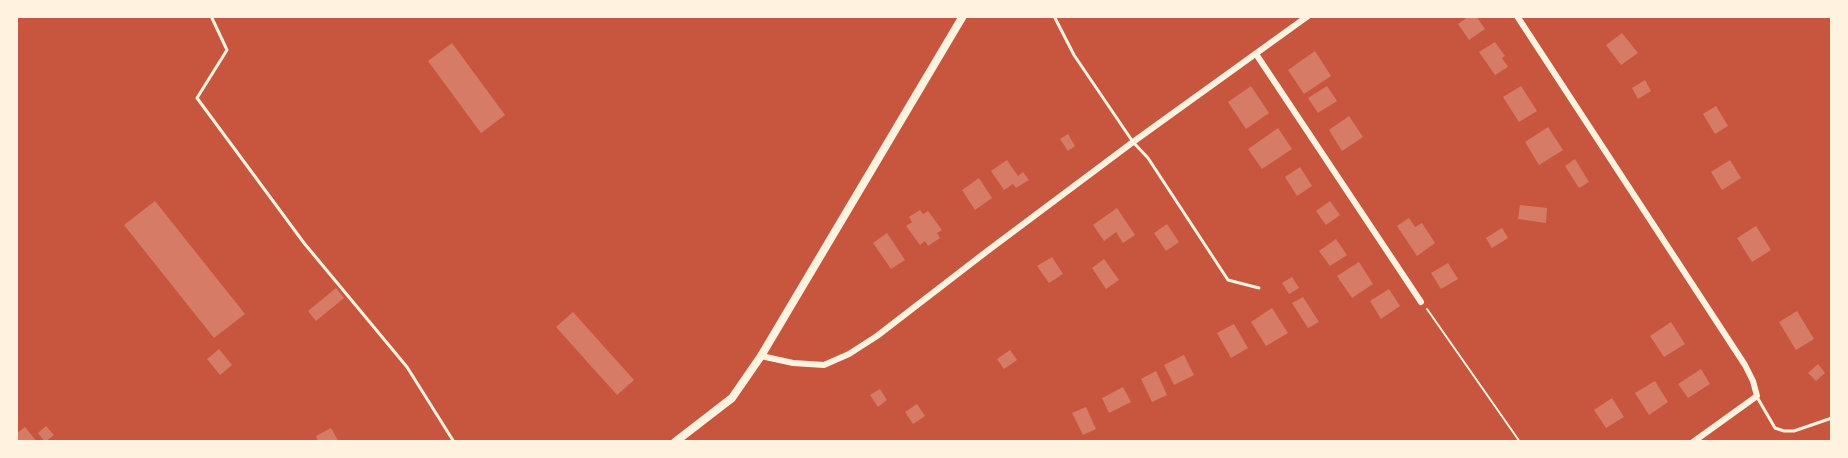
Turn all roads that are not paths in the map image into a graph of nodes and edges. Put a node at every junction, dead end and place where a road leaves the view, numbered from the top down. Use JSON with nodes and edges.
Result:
{"nodes":[{"id":1,"x":211,"y":16,"type":"edge"},
{"id":2,"x":963,"y":16,"type":"edge"},
{"id":3,"x":1054,"y":16,"type":"edge"},
{"id":4,"x":1308,"y":16,"type":"edge"},
{"id":5,"x":1517,"y":16,"type":"edge"},
{"id":6,"x":1256,"y":54,"type":"junction"},
{"id":7,"x":1133,"y":142,"type":"junction"},
{"id":8,"x":1259,"y":288,"type":"dead end"},
{"id":9,"x":1421,"y":302,"type":"road end"},
{"id":10,"x":761,"y":356,"type":"junction"},
{"id":11,"x":1756,"y":396,"type":"junction"},
{"id":12,"x":1832,"y":418,"type":"edge"},
{"id":13,"x":454,"y":441,"type":"edge"},
{"id":14,"x":675,"y":441,"type":"edge"},
{"id":15,"x":1693,"y":441,"type":"edge"}],
"edges":[{"from":1,"to":13,"type":"lane"},
{"from":2,"to":10,"type":"street"},
{"from":3,"to":7,"type":"lane"},
{"from":4,"to":6,"type":"street"},
{"from":5,"to":11,"type":"street"},
{"from":6,"to":7,"type":"street"},
{"from":6,"to":9,"type":"street"},
{"from":7,"to":8,"type":"lane"},
{"from":7,"to":10,"type":"street"},
{"from":10,"to":14,"type":"street"},
{"from":11,"to":12,"type":"lane"},
{"from":11,"to":15,"type":"street"}]}
